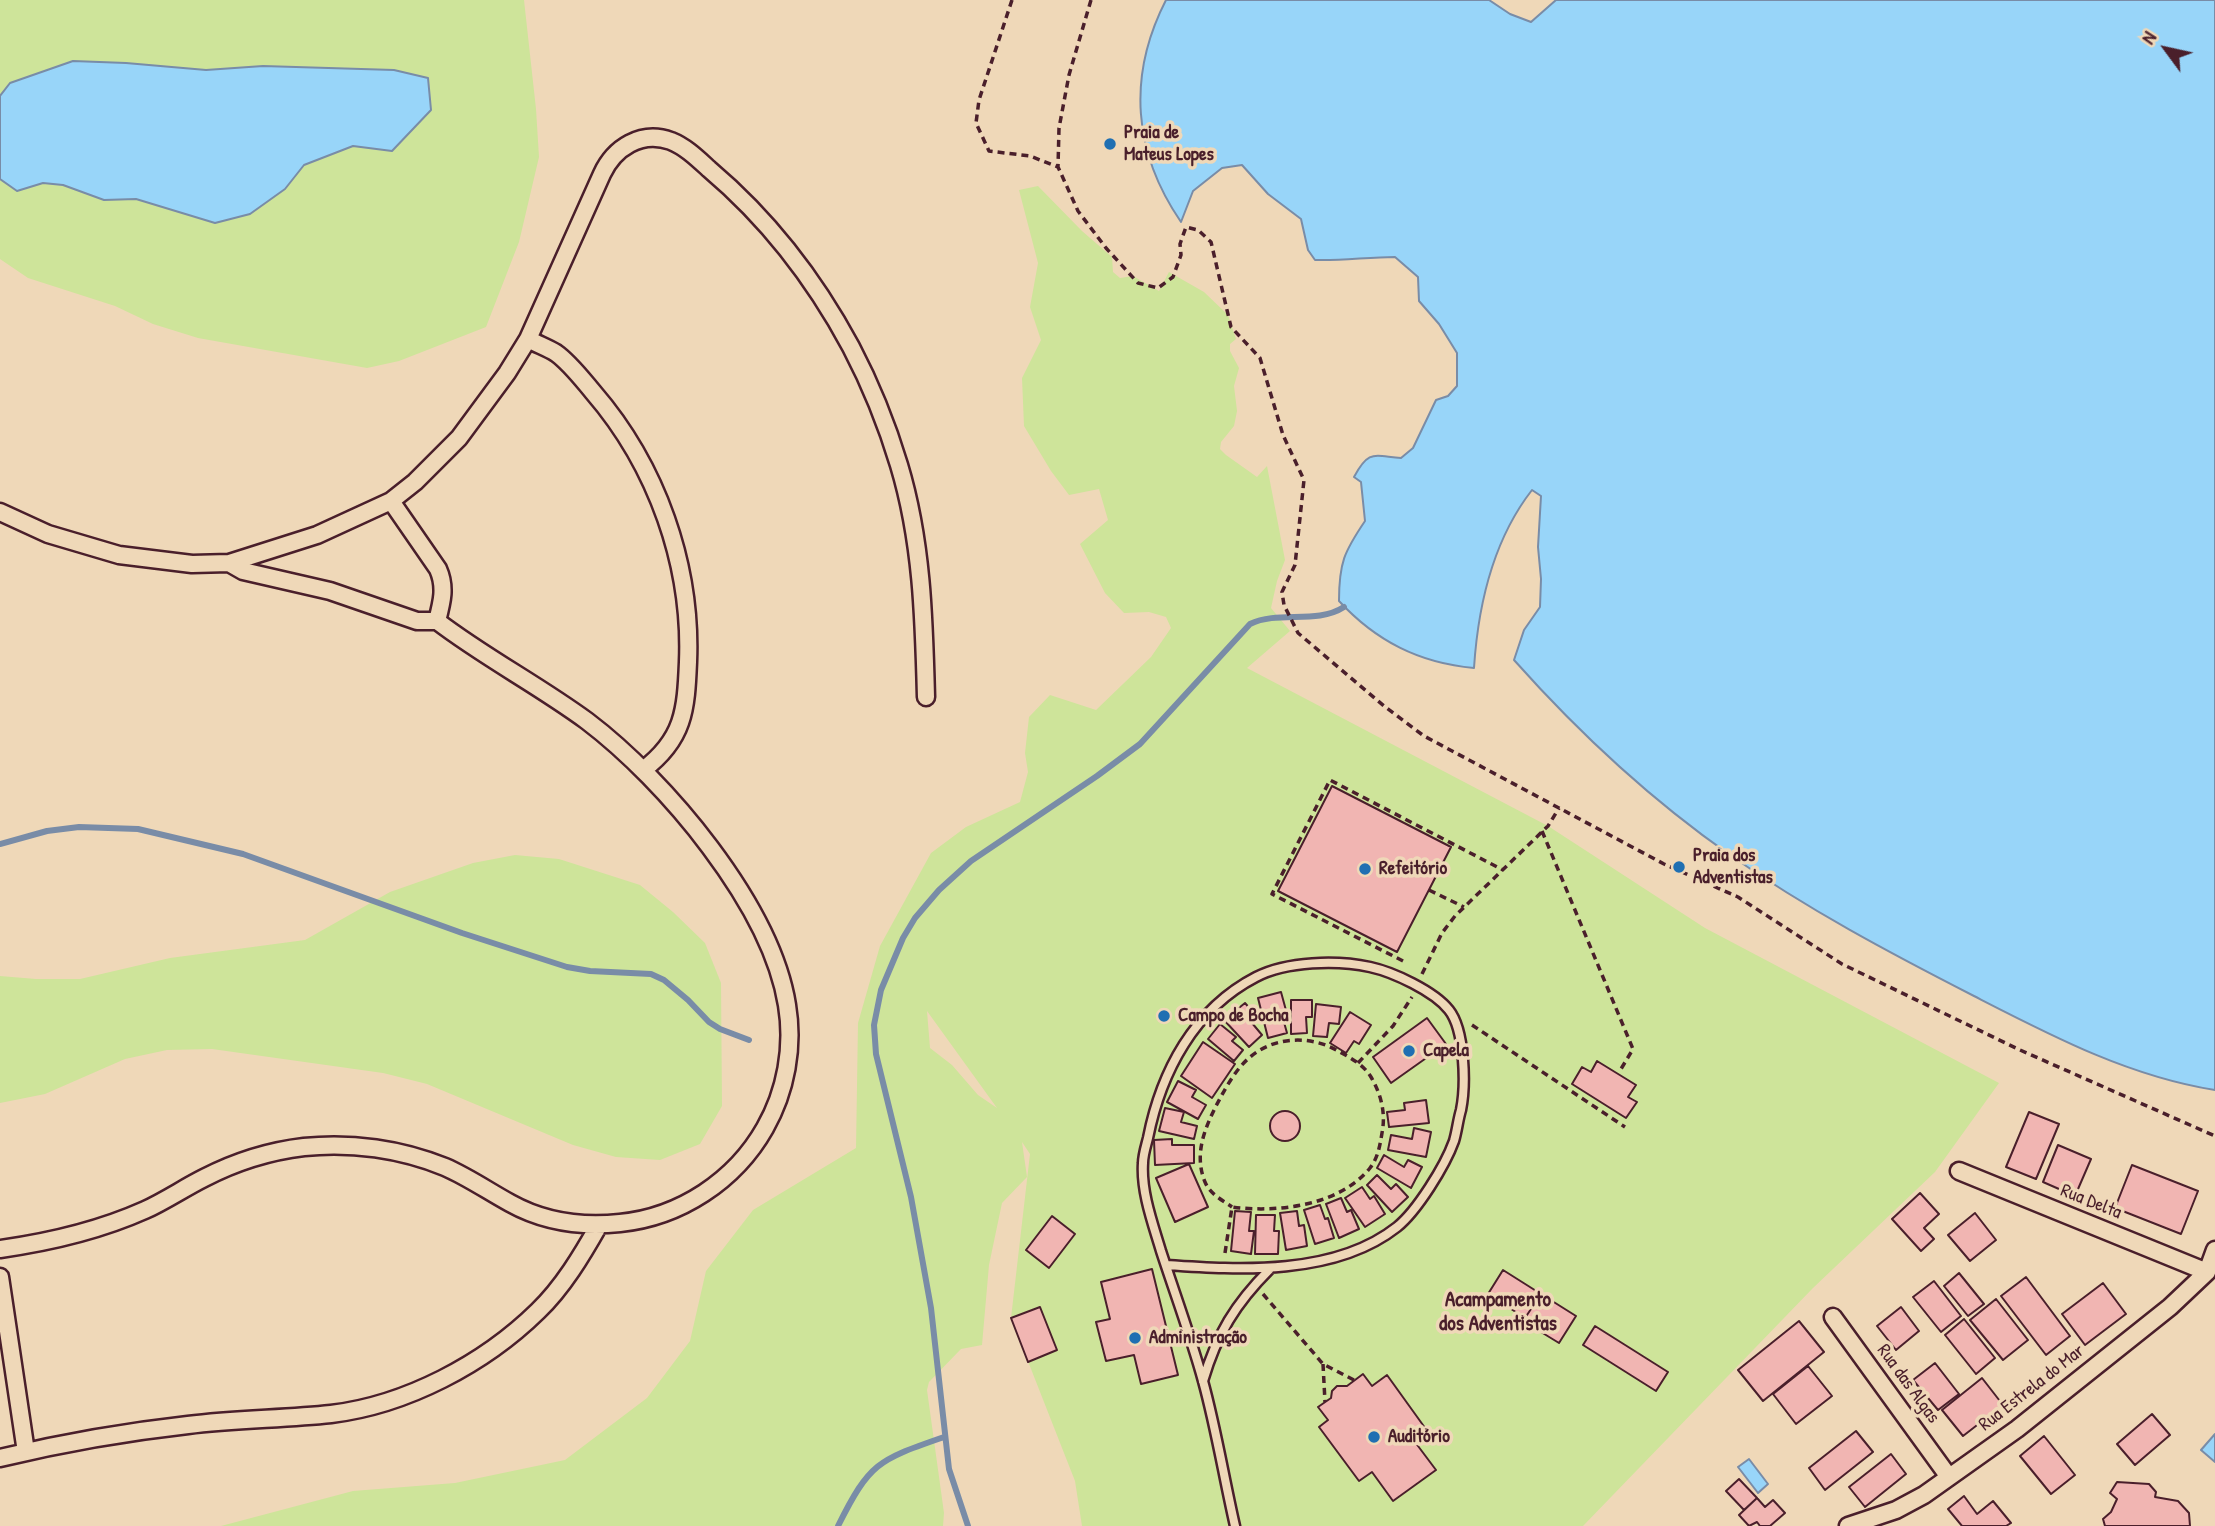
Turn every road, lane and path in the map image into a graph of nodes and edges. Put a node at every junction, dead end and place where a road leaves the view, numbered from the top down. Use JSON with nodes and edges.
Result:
{"nodes":[{"id":1,"x":1012,"y":0,"type":"edge"},
{"id":2,"x":1091,"y":0,"type":"edge"},
{"id":3,"x":1058,"y":167,"type":"junction"},
{"id":4,"x":528,"y":339,"type":"junction"},
{"id":5,"x":391,"y":501,"type":"junction"},
{"id":6,"x":0,"y":512,"type":"edge"},
{"id":7,"x":229,"y":563,"type":"junction"},
{"id":8,"x":437,"y":621,"type":"junction"},
{"id":9,"x":926,"y":697,"type":"dead end"},
{"id":10,"x":643,"y":770,"type":"junction"},
{"id":11,"x":1559,"y":808,"type":"junction"},
{"id":12,"x":1542,"y":831,"type":"junction"},
{"id":13,"x":1503,"y":870,"type":"junction"},
{"id":14,"x":1429,"y":890,"type":"dead end"},
{"id":15,"x":1464,"y":907,"type":"junction"},
{"id":16,"x":1412,"y":965,"type":"dead end"},
{"id":17,"x":1417,"y":985,"type":"junction"},
{"id":18,"x":1450,"y":1010,"type":"junction"},
{"id":19,"x":1358,"y":1063,"type":"junction"},
{"id":20,"x":1621,"y":1069,"type":"dead end"},
{"id":21,"x":1625,"y":1128,"type":"dead end"},
{"id":22,"x":2215,"y":1136,"type":"edge"},
{"id":23,"x":1959,"y":1171,"type":"dead end"},
{"id":24,"x":1232,"y":1207,"type":"junction"},
{"id":25,"x":599,"y":1225,"type":"junction"},
{"id":26,"x":0,"y":1250,"type":"edge"},
{"id":27,"x":2215,"y":1250,"type":"edge"},
{"id":28,"x":1166,"y":1265,"type":"junction"},
{"id":29,"x":1222,"y":1269,"type":"junction"},
{"id":30,"x":1270,"y":1269,"type":"junction"},
{"id":31,"x":2207,"y":1272,"type":"junction"},
{"id":32,"x":0,"y":1277,"type":"edge"},
{"id":33,"x":1255,"y":1284,"type":"junction"},
{"id":34,"x":1833,"y":1317,"type":"dead end"},
{"id":35,"x":1323,"y":1364,"type":"junction"},
{"id":36,"x":1354,"y":1380,"type":"dead end"},
{"id":37,"x":1203,"y":1381,"type":"junction"},
{"id":38,"x":1325,"y":1402,"type":"dead end"},
{"id":39,"x":26,"y":1452,"type":"junction"},
{"id":40,"x":0,"y":1458,"type":"edge"},
{"id":41,"x":1949,"y":1476,"type":"junction"},
{"id":42,"x":1235,"y":1526,"type":"edge"},
{"id":43,"x":1848,"y":1526,"type":"edge"}],
"edges":[{"from":1,"to":3,"type":"path"},
{"from":2,"to":3,"type":"path"},
{"from":3,"to":11,"type":"path"},
{"from":4,"to":5,"type":"street"},
{"from":4,"to":9,"type":"street"},
{"from":4,"to":10,"type":"street"},
{"from":5,"to":7,"type":"street"},
{"from":5,"to":8,"type":"street"},
{"from":6,"to":7,"type":"street"},
{"from":7,"to":8,"type":"street"},
{"from":8,"to":10,"type":"street"},
{"from":10,"to":25,"type":"street"},
{"from":11,"to":12,"type":"path"},
{"from":11,"to":22,"type":"path"},
{"from":12,"to":13,"type":"path"},
{"from":12,"to":20,"type":"path"},
{"from":13,"to":15,"type":"path"},
{"from":13,"to":16,"type":"path"},
{"from":14,"to":15,"type":"path"},
{"from":15,"to":17,"type":"path"},
{"from":17,"to":18,"type":"lane"},
{"from":17,"to":19,"type":"path"},
{"from":17,"to":28,"type":"lane"},
{"from":18,"to":21,"type":"path"},
{"from":18,"to":30,"type":"lane"},
{"from":19,"to":24,"type":"path"},
{"from":19,"to":24,"type":"path"},
{"from":23,"to":31,"type":"street","name":"Rua Delta"},
{"from":24,"to":29,"type":"path"},
{"from":25,"to":26,"type":"street"},
{"from":25,"to":39,"type":"street"},
{"from":27,"to":31,"type":"street","name":"Rua Estrela do Mar"},
{"from":28,"to":29,"type":"lane"},
{"from":28,"to":37,"type":"lane"},
{"from":29,"to":30,"type":"lane"},
{"from":30,"to":33,"type":"lane"},
{"from":31,"to":41,"type":"street","name":"Rua Estrela do Mar"},
{"from":32,"to":39,"type":"street"},
{"from":33,"to":35,"type":"path"},
{"from":33,"to":37,"type":"lane"},
{"from":34,"to":41,"type":"street","name":"Rua das Algas"},
{"from":35,"to":36,"type":"path"},
{"from":35,"to":38,"type":"path"},
{"from":37,"to":42,"type":"lane"},
{"from":39,"to":40,"type":"street"},
{"from":41,"to":43,"type":"street","name":"Rua Estrela do Mar"}]}
